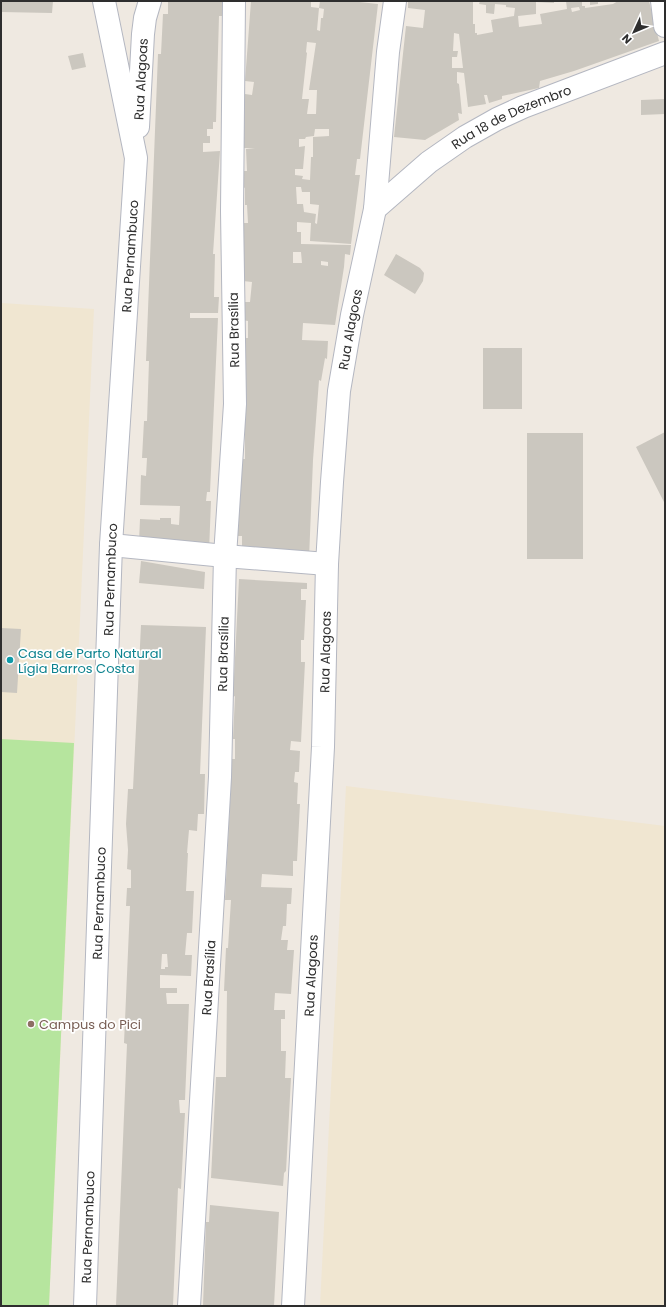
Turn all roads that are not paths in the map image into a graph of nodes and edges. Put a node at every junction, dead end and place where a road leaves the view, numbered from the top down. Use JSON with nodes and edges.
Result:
{"nodes":[{"id":1,"x":104,"y":1,"type":"edge"},
{"id":2,"x":150,"y":1,"type":"edge"},
{"id":3,"x":234,"y":1,"type":"edge"},
{"id":4,"x":395,"y":1,"type":"edge"},
{"id":5,"x":662,"y":1,"type":"edge"},
{"id":6,"x":665,"y":26,"type":"edge"},
{"id":7,"x":665,"y":53,"type":"edge"},
{"id":8,"x":136,"y":158,"type":"junction"},
{"id":9,"x":375,"y":209,"type":"junction"},
{"id":10,"x":111,"y":545,"type":"junction"},
{"id":11,"x":225,"y":556,"type":"junction"},
{"id":12,"x":327,"y":564,"type":"junction"},
{"id":13,"x":85,"y":1306,"type":"edge"},
{"id":14,"x":189,"y":1306,"type":"edge"},
{"id":15,"x":293,"y":1306,"type":"edge"}],
"edges":[{"from":1,"to":8,"type":"street","name":"Rua Pernambuco"},
{"from":2,"to":8,"type":"street","name":"Rua Alagoas"},
{"from":3,"to":11,"type":"street","name":"Rua Brasília"},
{"from":4,"to":9,"type":"street","name":"Rua Alagoas"},
{"from":5,"to":6,"type":"street"},
{"from":7,"to":9,"type":"street","name":"Rua 18 de Dezembro"},
{"from":8,"to":10,"type":"street","name":"Rua Pernambuco"},
{"from":9,"to":12,"type":"street","name":"Rua Alagoas"},
{"from":10,"to":11,"type":"street"},
{"from":10,"to":13,"type":"street","name":"Rua Pernambuco"},
{"from":11,"to":12,"type":"street"},
{"from":11,"to":14,"type":"street","name":"Rua Brasília"},
{"from":12,"to":15,"type":"street","name":"Rua Alagoas"}]}
